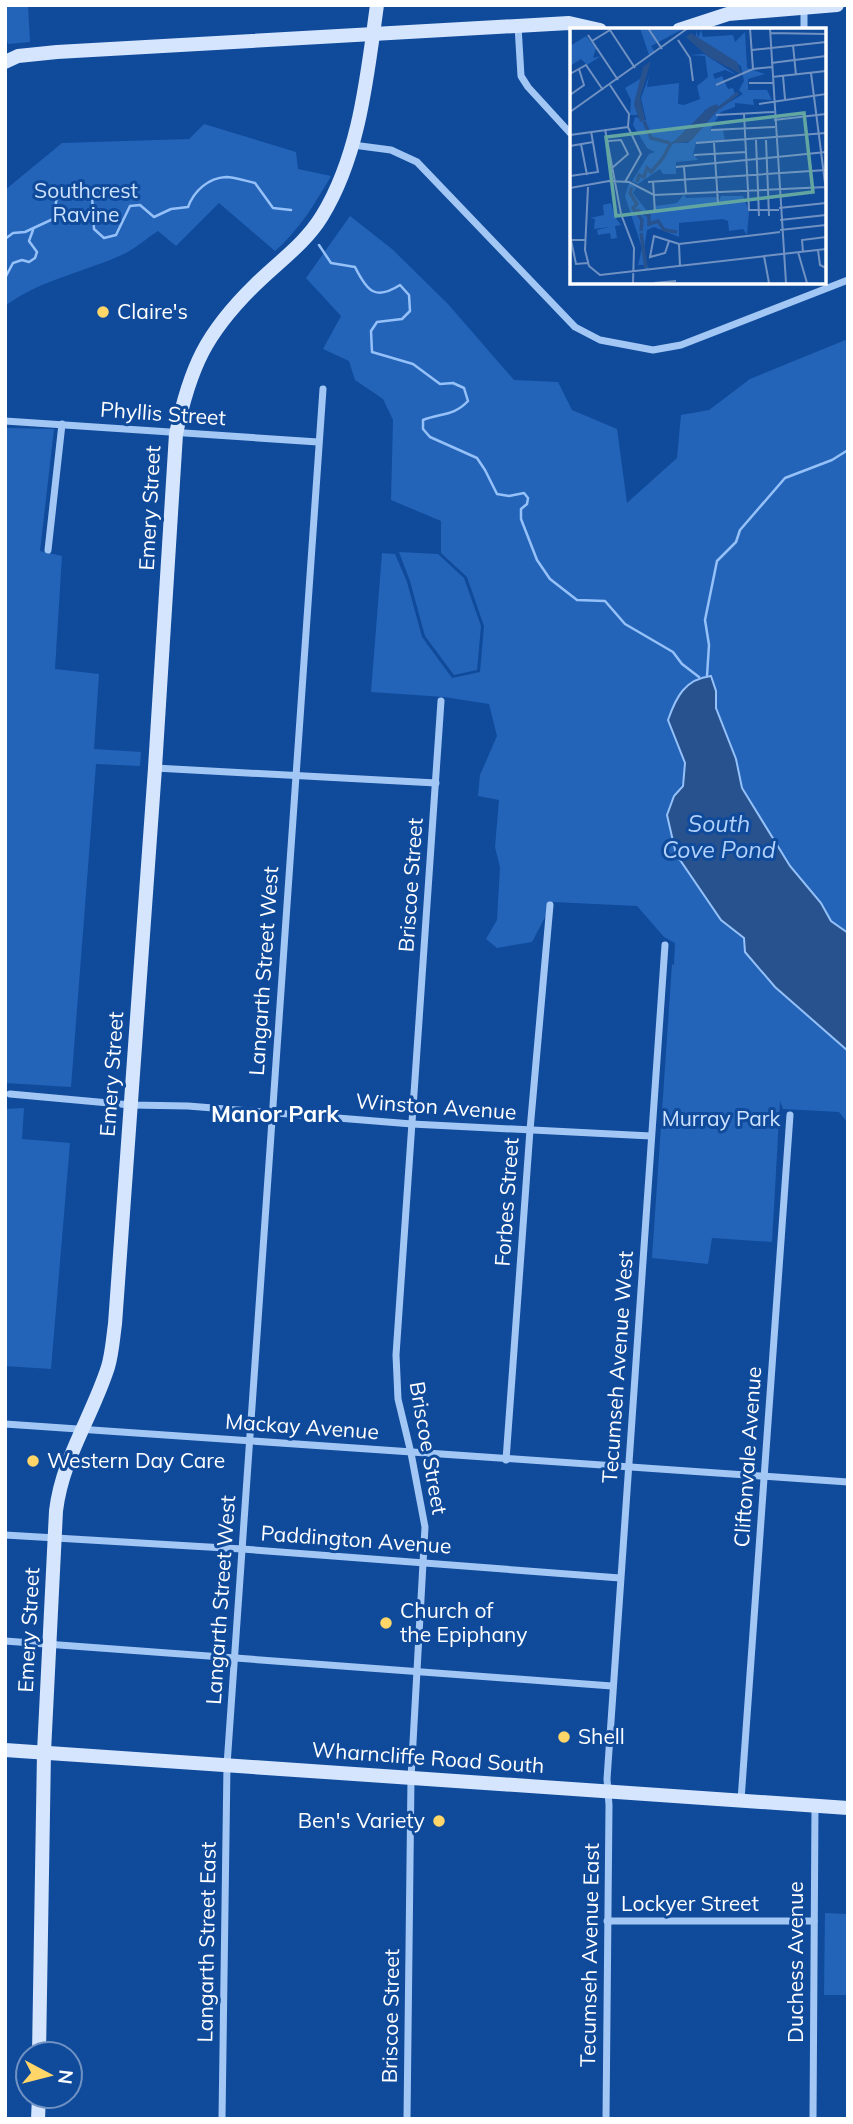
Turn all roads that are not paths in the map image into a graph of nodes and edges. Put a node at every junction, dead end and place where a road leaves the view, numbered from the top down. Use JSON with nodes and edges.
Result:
{"nodes":[{"id":1,"x":377,"y":5,"type":"edge"},
{"id":2,"x":838,"y":5,"type":"edge"},
{"id":3,"x":804,"y":8,"type":"junction"},
{"id":4,"x":518,"y":26,"type":"junction"},
{"id":5,"x":591,"y":28,"type":"edge"},
{"id":6,"x":685,"y":28,"type":"edge"},
{"id":7,"x":804,"y":28,"type":"edge"},
{"id":8,"x":373,"y":33,"type":"junction"},
{"id":9,"x":5,"y":62,"type":"edge"},
{"id":10,"x":570,"y":133,"type":"edge"},
{"id":11,"x":353,"y":145,"type":"junction"},
{"id":12,"x":848,"y":280,"type":"edge"},
{"id":13,"x":323,"y":389,"type":"dead end"},
{"id":14,"x":5,"y":421,"type":"edge"},
{"id":15,"x":62,"y":424,"type":"junction"},
{"id":16,"x":176,"y":433,"type":"junction"},
{"id":17,"x":318,"y":442,"type":"junction"},
{"id":18,"x":48,"y":550,"type":"dead end"},
{"id":19,"x":441,"y":701,"type":"dead end"},
{"id":20,"x":155,"y":768,"type":"junction"},
{"id":21,"x":295,"y":774,"type":"junction"},
{"id":22,"x":436,"y":783,"type":"junction"},
{"id":23,"x":550,"y":905,"type":"dead end"},
{"id":24,"x":665,"y":945,"type":"dead end"},
{"id":25,"x":10,"y":1094,"type":"dead end"},
{"id":26,"x":131,"y":1105,"type":"junction"},
{"id":27,"x":272,"y":1113,"type":"junction"},
{"id":28,"x":790,"y":1115,"type":"dead end"},
{"id":29,"x":412,"y":1124,"type":"junction"},
{"id":30,"x":530,"y":1130,"type":"junction"},
{"id":31,"x":651,"y":1136,"type":"junction"},
{"id":32,"x":5,"y":1424,"type":"edge"},
{"id":33,"x":82,"y":1429,"type":"junction"},
{"id":34,"x":249,"y":1440,"type":"junction"},
{"id":35,"x":411,"y":1453,"type":"junction"},
{"id":36,"x":506,"y":1460,"type":"junction"},
{"id":37,"x":628,"y":1469,"type":"junction"},
{"id":38,"x":764,"y":1477,"type":"junction"},
{"id":39,"x":848,"y":1482,"type":"edge"},
{"id":40,"x":5,"y":1535,"type":"edge"},
{"id":41,"x":54,"y":1539,"type":"junction"},
{"id":42,"x":242,"y":1549,"type":"junction"},
{"id":43,"x":424,"y":1563,"type":"junction"},
{"id":44,"x":620,"y":1578,"type":"junction"},
{"id":45,"x":5,"y":1641,"type":"edge"},
{"id":46,"x":49,"y":1644,"type":"junction"},
{"id":47,"x":234,"y":1657,"type":"junction"},
{"id":48,"x":419,"y":1671,"type":"junction"},
{"id":49,"x":612,"y":1686,"type":"junction"},
{"id":50,"x":5,"y":1750,"type":"edge"},
{"id":51,"x":44,"y":1752,"type":"junction"},
{"id":52,"x":227,"y":1765,"type":"junction"},
{"id":53,"x":411,"y":1778,"type":"junction"},
{"id":54,"x":608,"y":1791,"type":"junction"},
{"id":55,"x":741,"y":1801,"type":"junction"},
{"id":56,"x":815,"y":1806,"type":"junction"},
{"id":57,"x":848,"y":1808,"type":"edge"},
{"id":58,"x":814,"y":1921,"type":"junction"},
{"id":59,"x":607,"y":1922,"type":"junction"},
{"id":60,"x":39,"y":2040,"type":"edge"},
{"id":61,"x":222,"y":2119,"type":"edge"},
{"id":62,"x":407,"y":2119,"type":"edge"},
{"id":63,"x":606,"y":2119,"type":"edge"},
{"id":64,"x":813,"y":2119,"type":"edge"}],
"edges":[{"from":1,"to":8,"type":"street","name":"Emery Street"},
{"from":2,"to":3,"type":"street"},
{"from":3,"to":6,"type":"street"},
{"from":3,"to":7,"type":"street"},
{"from":4,"to":5,"type":"street"},
{"from":4,"to":8,"type":"street"},
{"from":4,"to":10,"type":"street"},
{"from":8,"to":9,"type":"street"},
{"from":8,"to":11,"type":"street","name":"Emery Street"},
{"from":11,"to":12,"type":"street"},
{"from":11,"to":16,"type":"street","name":"Emery Street"},
{"from":13,"to":17,"type":"street","name":"Langarth Street West"},
{"from":14,"to":15,"type":"street","name":"Phyllis Street"},
{"from":15,"to":16,"type":"street","name":"Phyllis Street"},
{"from":15,"to":18,"type":"street"},
{"from":16,"to":17,"type":"street","name":"Phyllis Street"},
{"from":16,"to":20,"type":"street","name":"Emery Street"},
{"from":17,"to":21,"type":"street","name":"Langarth Street West"},
{"from":19,"to":22,"type":"street","name":"Briscoe Street"},
{"from":20,"to":21,"type":"street"},
{"from":20,"to":26,"type":"street","name":"Emery Street"},
{"from":21,"to":22,"type":"street"},
{"from":21,"to":27,"type":"street","name":"Langarth Street West"},
{"from":22,"to":29,"type":"street","name":"Briscoe Street"},
{"from":23,"to":30,"type":"street","name":"Forbes Street"},
{"from":24,"to":31,"type":"street","name":"Tecumseh Avenue West"},
{"from":25,"to":26,"type":"street","name":"Winston Avenue"},
{"from":26,"to":27,"type":"street","name":"Winston Avenue"},
{"from":26,"to":33,"type":"street","name":"Emery Street"},
{"from":27,"to":29,"type":"street","name":"Winston Avenue"},
{"from":27,"to":34,"type":"street","name":"Langarth Street West"},
{"from":28,"to":38,"type":"street","name":"Cliftonvale Avenue"},
{"from":29,"to":30,"type":"street","name":"Winston Avenue"},
{"from":29,"to":35,"type":"street","name":"Briscoe Street"},
{"from":30,"to":31,"type":"street","name":"Winston Avenue"},
{"from":30,"to":36,"type":"street","name":"Forbes Street"},
{"from":31,"to":37,"type":"street","name":"Tecumseh Avenue West"},
{"from":32,"to":33,"type":"street","name":"Mackay Avenue"},
{"from":33,"to":34,"type":"street","name":"Mackay Avenue"},
{"from":33,"to":41,"type":"street","name":"Emery Street"},
{"from":34,"to":35,"type":"street","name":"Mackay Avenue"},
{"from":34,"to":42,"type":"street","name":"Langarth Street West"},
{"from":35,"to":36,"type":"street","name":"Mackay Avenue"},
{"from":35,"to":43,"type":"street","name":"Briscoe Street"},
{"from":36,"to":37,"type":"street","name":"Mackay Avenue"},
{"from":37,"to":38,"type":"street","name":"Mackay Avenue"},
{"from":37,"to":44,"type":"street","name":"Tecumseh Avenue West"},
{"from":38,"to":39,"type":"street","name":"Mackay Avenue"},
{"from":38,"to":55,"type":"street","name":"Cliftonvale Avenue"},
{"from":40,"to":41,"type":"street","name":"Paddington Avenue"},
{"from":41,"to":42,"type":"street","name":"Paddington Avenue"},
{"from":41,"to":46,"type":"street","name":"Emery Street"},
{"from":42,"to":43,"type":"street","name":"Paddington Avenue"},
{"from":42,"to":47,"type":"street","name":"Langarth Street West"},
{"from":43,"to":44,"type":"street","name":"Paddington Avenue"},
{"from":43,"to":48,"type":"street","name":"Briscoe Street"},
{"from":44,"to":49,"type":"street","name":"Tecumseh Avenue West"},
{"from":45,"to":46,"type":"street"},
{"from":46,"to":47,"type":"street"},
{"from":46,"to":51,"type":"street","name":"Emery Street"},
{"from":47,"to":48,"type":"street"},
{"from":47,"to":52,"type":"street","name":"Langarth Street West"},
{"from":48,"to":49,"type":"street"},
{"from":48,"to":53,"type":"street","name":"Briscoe Street"},
{"from":49,"to":54,"type":"street","name":"Tecumseh Avenue West"},
{"from":50,"to":51,"type":"street","name":"Wharncliffe Road South"},
{"from":51,"to":52,"type":"street","name":"Wharncliffe Road South"},
{"from":51,"to":60,"type":"street","name":"Emery Street"},
{"from":52,"to":53,"type":"street","name":"Wharncliffe Road South"},
{"from":52,"to":61,"type":"street","name":"Langarth Street East"},
{"from":53,"to":54,"type":"street","name":"Wharncliffe Road South"},
{"from":53,"to":62,"type":"street","name":"Briscoe Street"},
{"from":54,"to":55,"type":"street","name":"Wharncliffe Road South"},
{"from":54,"to":59,"type":"street","name":"Tecumseh Avenue East"},
{"from":55,"to":56,"type":"street","name":"Wharncliffe Road South"},
{"from":56,"to":57,"type":"street","name":"Wharncliffe Road South"},
{"from":56,"to":58,"type":"street","name":"Duchess Avenue"},
{"from":58,"to":59,"type":"street","name":"Lockyer Street"},
{"from":58,"to":64,"type":"street","name":"Duchess Avenue"},
{"from":59,"to":63,"type":"street","name":"Tecumseh Avenue East"}]}
